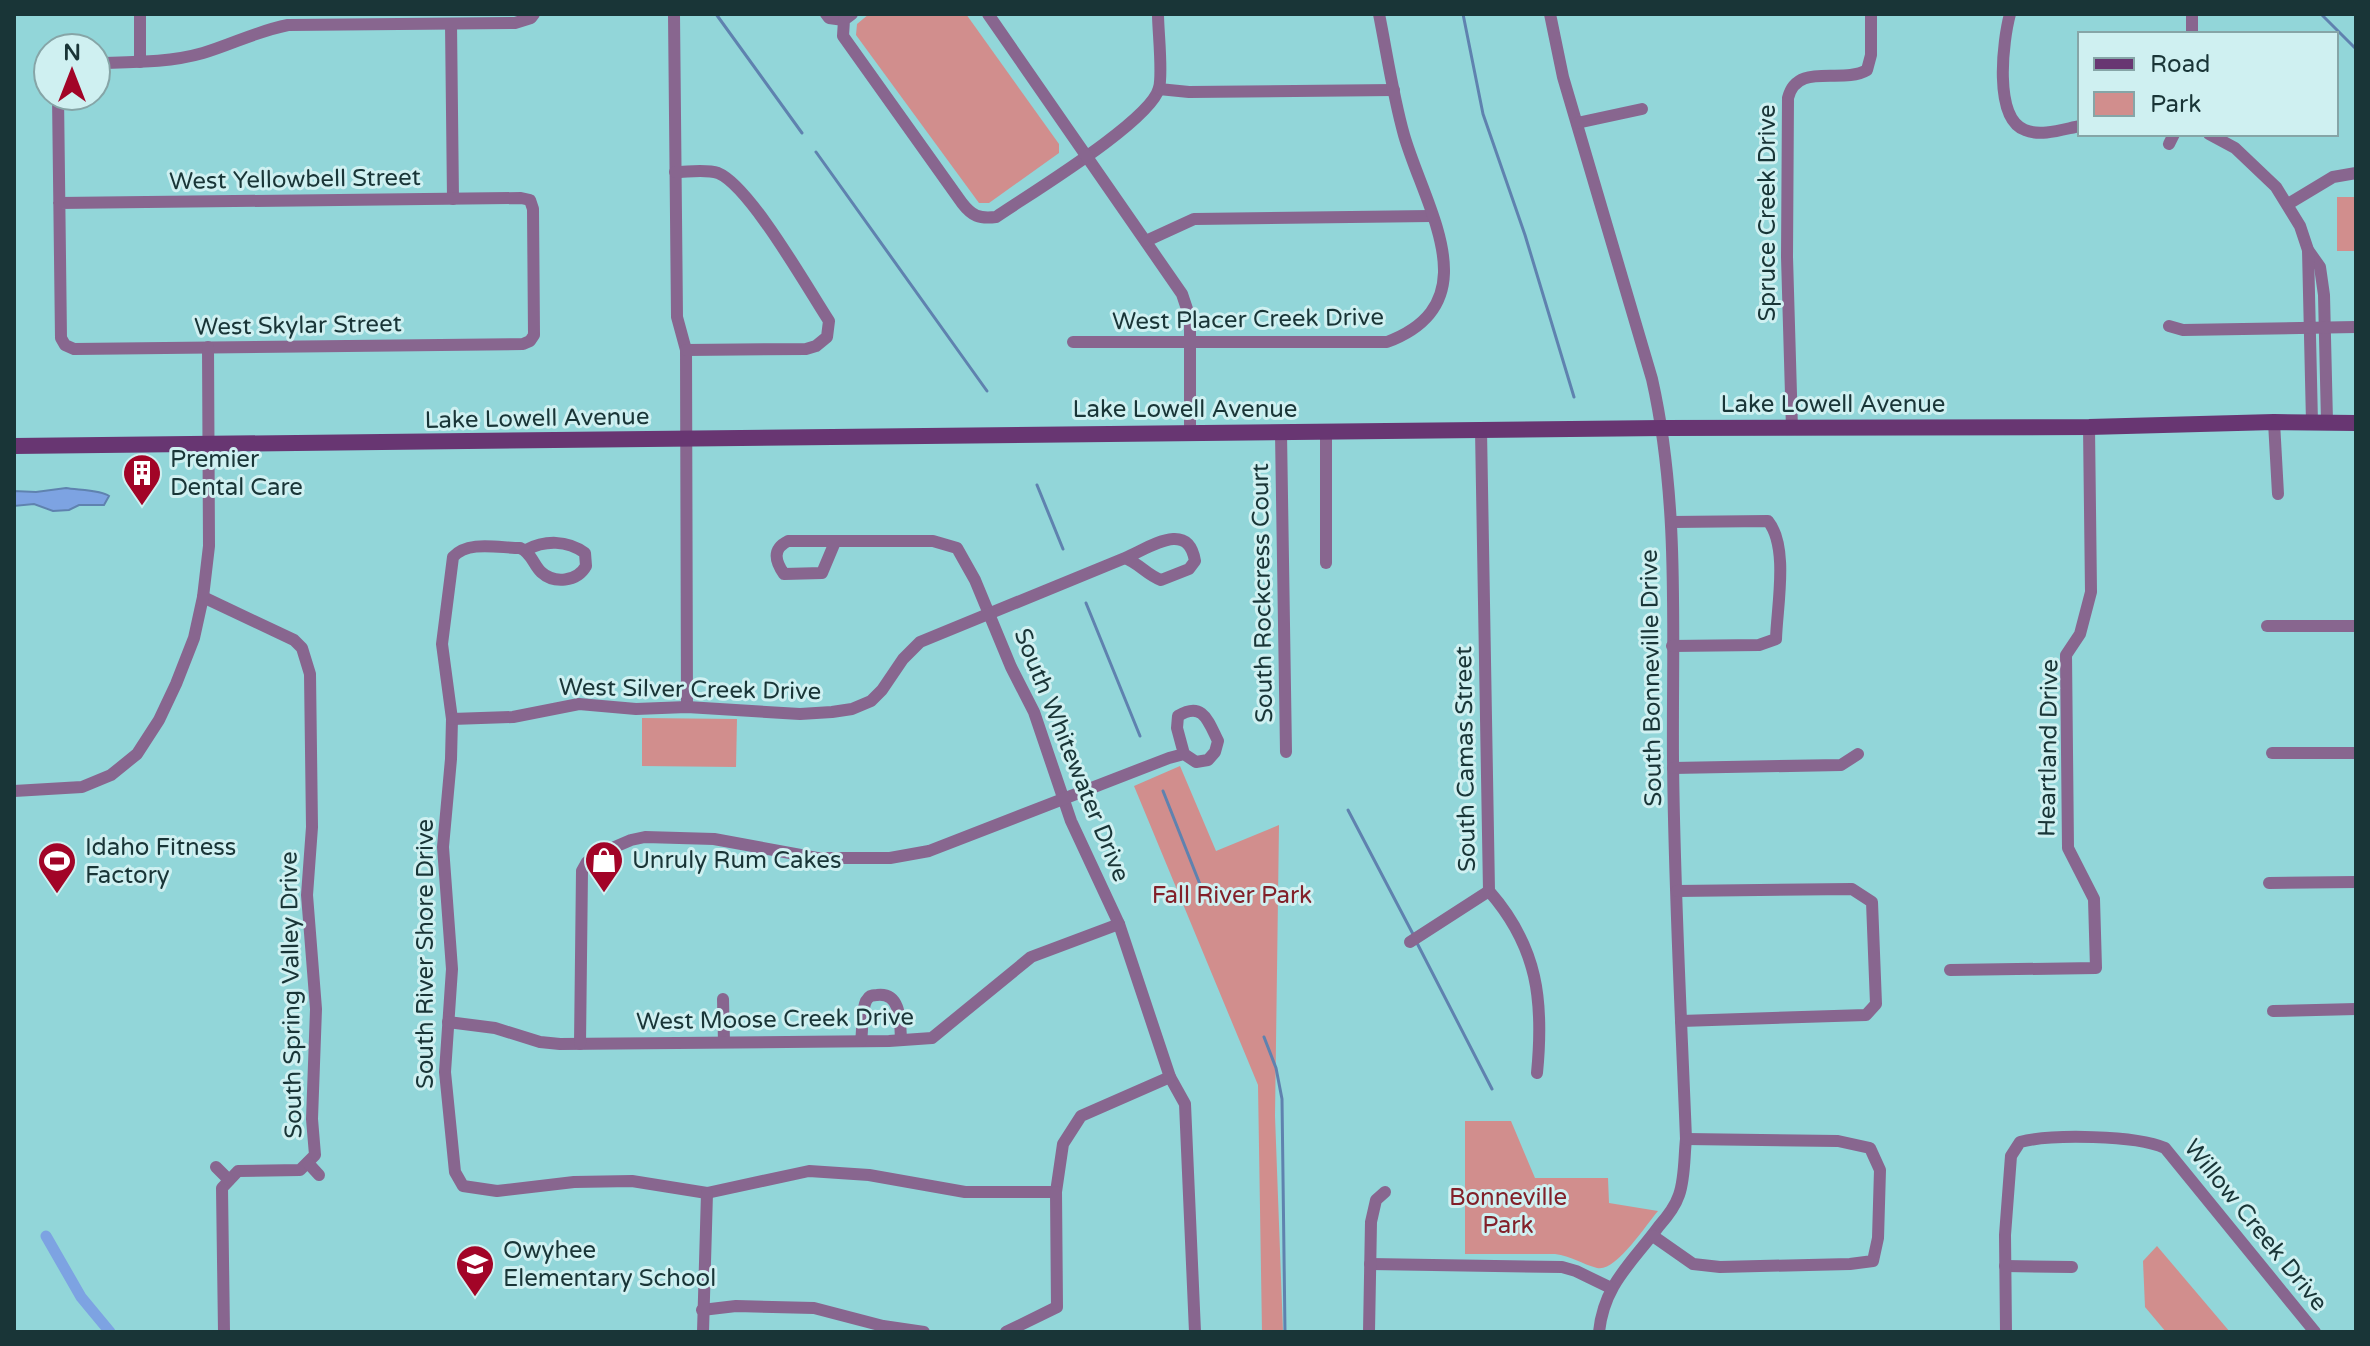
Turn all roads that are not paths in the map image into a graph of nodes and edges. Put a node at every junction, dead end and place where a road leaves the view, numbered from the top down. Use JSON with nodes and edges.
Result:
{"nodes":[{"id":1,"x":140,"y":14,"type":"edge"},
{"id":2,"x":674,"y":14,"type":"edge"},
{"id":3,"x":826,"y":14,"type":"edge"},
{"id":4,"x":988,"y":14,"type":"edge"},
{"id":5,"x":1158,"y":14,"type":"edge"},
{"id":6,"x":1379,"y":14,"type":"edge"},
{"id":7,"x":1550,"y":14,"type":"edge"},
{"id":8,"x":1871,"y":14,"type":"edge"},
{"id":9,"x":2010,"y":14,"type":"edge"},
{"id":10,"x":533,"y":16,"type":"edge"},
{"id":11,"x":848,"y":17,"type":"edge"},
{"id":12,"x":451,"y":24,"type":"junction"},
{"id":13,"x":140,"y":62,"type":"junction"},
{"id":14,"x":112,"y":63,"type":"edge"},
{"id":15,"x":1159,"y":89,"type":"junction"},
{"id":16,"x":1394,"y":90,"type":"junction"},
{"id":17,"x":1642,"y":109,"type":"dead end"},
{"id":18,"x":58,"y":112,"type":"edge"},
{"id":19,"x":1577,"y":123,"type":"junction"},
{"id":20,"x":2078,"y":126,"type":"edge"},
{"id":21,"x":2213,"y":136,"type":"edge"},
{"id":22,"x":1087,"y":155,"type":"junction"},
{"id":23,"x":675,"y":172,"type":"junction"},
{"id":24,"x":2356,"y":173,"type":"edge"},
{"id":25,"x":453,"y":199,"type":"junction"},
{"id":26,"x":59,"y":203,"type":"junction"},
{"id":27,"x":2288,"y":204,"type":"junction"},
{"id":28,"x":1431,"y":216,"type":"junction"},
{"id":29,"x":1146,"y":241,"type":"junction"},
{"id":30,"x":2308,"y":250,"type":"junction"},
{"id":31,"x":2169,"y":326,"type":"dead end"},
{"id":32,"x":2356,"y":327,"type":"edge"},
{"id":33,"x":2311,"y":328,"type":"junction"},
{"id":34,"x":2325,"y":328,"type":"junction"},
{"id":35,"x":530,"y":341,"type":"joint"},
{"id":36,"x":1073,"y":342,"type":"dead end"},
{"id":37,"x":1190,"y":343,"type":"junction"},
{"id":38,"x":208,"y":347,"type":"junction"},
{"id":39,"x":686,"y":350,"type":"junction"},
{"id":40,"x":2274,"y":422,"type":"junction"},
{"id":41,"x":2320,"y":422,"type":"junction"},
{"id":42,"x":2356,"y":423,"type":"edge"},
{"id":43,"x":2089,"y":427,"type":"junction"},
{"id":44,"x":1663,"y":428,"type":"junction"},
{"id":45,"x":1792,"y":429,"type":"junction"},
{"id":46,"x":1481,"y":430,"type":"junction"},
{"id":47,"x":1326,"y":432,"type":"junction"},
{"id":48,"x":1190,"y":433,"type":"junction"},
{"id":49,"x":1281,"y":433,"type":"junction"},
{"id":50,"x":686,"y":440,"type":"junction"},
{"id":51,"x":208,"y":444,"type":"junction"},
{"id":52,"x":14,"y":446,"type":"edge"},
{"id":53,"x":2278,"y":494,"type":"dead end"},
{"id":54,"x":1672,"y":522,"type":"junction"},
{"id":55,"x":835,"y":542,"type":"junction"},
{"id":56,"x":526,"y":550,"type":"junction"},
{"id":57,"x":1125,"y":558,"type":"junction"},
{"id":58,"x":1326,"y":563,"type":"dead end"},
{"id":59,"x":203,"y":597,"type":"junction"},
{"id":60,"x":989,"y":613,"type":"junction"},
{"id":61,"x":2267,"y":626,"type":"dead end"},
{"id":62,"x":2356,"y":626,"type":"edge"},
{"id":63,"x":1672,"y":646,"type":"junction"},
{"id":64,"x":687,"y":707,"type":"junction"},
{"id":65,"x":452,"y":719,"type":"junction"},
{"id":66,"x":1286,"y":752,"type":"dead end"},
{"id":67,"x":2272,"y":753,"type":"dead end"},
{"id":68,"x":2356,"y":753,"type":"edge"},
{"id":69,"x":1184,"y":754,"type":"dead end"},
{"id":70,"x":1858,"y":754,"type":"dead end"},
{"id":71,"x":1673,"y":768,"type":"junction"},
{"id":72,"x":14,"y":791,"type":"edge"},
{"id":73,"x":1064,"y":800,"type":"junction"},
{"id":74,"x":2356,"y":882,"type":"edge"},
{"id":75,"x":2269,"y":883,"type":"dead end"},
{"id":76,"x":1489,"y":891,"type":"junction"},
{"id":77,"x":1677,"y":891,"type":"junction"},
{"id":78,"x":1119,"y":924,"type":"junction"},
{"id":79,"x":1410,"y":942,"type":"dead end"},
{"id":80,"x":1950,"y":970,"type":"dead end"},
{"id":81,"x":723,"y":999,"type":"dead end"},
{"id":82,"x":2356,"y":1009,"type":"edge"},
{"id":83,"x":2273,"y":1011,"type":"dead end"},
{"id":84,"x":1681,"y":1021,"type":"junction"},
{"id":85,"x":448,"y":1022,"type":"junction"},
{"id":86,"x":901,"y":1040,"type":"junction"},
{"id":87,"x":861,"y":1041,"type":"junction"},
{"id":88,"x":724,"y":1042,"type":"junction"},
{"id":89,"x":580,"y":1044,"type":"junction"},
{"id":90,"x":1537,"y":1073,"type":"dead end"},
{"id":91,"x":1170,"y":1077,"type":"junction"},
{"id":92,"x":1686,"y":1139,"type":"junction"},
{"id":93,"x":308,"y":1163,"type":"junction"},
{"id":94,"x":216,"y":1167,"type":"dead end"},
{"id":95,"x":319,"y":1175,"type":"dead end"},
{"id":96,"x":229,"y":1180,"type":"junction"},
{"id":97,"x":1056,"y":1192,"type":"junction"},
{"id":98,"x":1385,"y":1192,"type":"dead end"},
{"id":99,"x":707,"y":1193,"type":"junction"},
{"id":100,"x":1653,"y":1236,"type":"junction"},
{"id":101,"x":1370,"y":1264,"type":"junction"},
{"id":102,"x":2005,"y":1266,"type":"junction"},
{"id":103,"x":2072,"y":1267,"type":"dead end"},
{"id":104,"x":1611,"y":1288,"type":"junction"},
{"id":105,"x":702,"y":1310,"type":"junction"},
{"id":106,"x":224,"y":1332,"type":"edge"},
{"id":107,"x":703,"y":1332,"type":"edge"},
{"id":108,"x":924,"y":1332,"type":"edge"},
{"id":109,"x":1006,"y":1332,"type":"edge"},
{"id":110,"x":1195,"y":1332,"type":"edge"},
{"id":111,"x":1369,"y":1332,"type":"edge"},
{"id":112,"x":1599,"y":1332,"type":"edge"},
{"id":113,"x":2006,"y":1332,"type":"edge"},
{"id":114,"x":2315,"y":1332,"type":"edge"}],
"edges":[{"from":1,"to":13,"type":"street"},
{"from":2,"to":23,"type":"street"},
{"from":3,"to":11,"type":"street"},
{"from":4,"to":22,"type":"street"},
{"from":5,"to":15,"type":"street"},
{"from":6,"to":16,"type":"street","name":"West Placer Creek Drive"},
{"from":7,"to":19,"type":"street","name":"South Bonneville Drive"},
{"from":8,"to":45,"type":"street","name":"Spruce Creek Drive"},
{"from":9,"to":20,"type":"street"},
{"from":10,"to":12,"type":"street"},
{"from":11,"to":22,"type":"street"},
{"from":12,"to":13,"type":"street"},
{"from":12,"to":25,"type":"street"},
{"from":13,"to":14,"type":"street"},
{"from":15,"to":16,"type":"street"},
{"from":15,"to":22,"type":"street"},
{"from":16,"to":28,"type":"street","name":"West Placer Creek Drive"},
{"from":17,"to":19,"type":"street"},
{"from":18,"to":26,"type":"street"},
{"from":19,"to":44,"type":"street","name":"South Bonneville Drive"},
{"from":21,"to":27,"type":"street"},
{"from":22,"to":29,"type":"street"},
{"from":23,"to":39,"type":"street"},
{"from":23,"to":39,"type":"street"},
{"from":24,"to":27,"type":"street"},
{"from":25,"to":26,"type":"street","name":"West Yellowbell Street"},
{"from":25,"to":35,"type":"street","name":"West Yellowbell Street"},
{"from":26,"to":38,"type":"street","name":"West Skylar Street"},
{"from":27,"to":30,"type":"street"},
{"from":28,"to":29,"type":"street"},
{"from":28,"to":37,"type":"street","name":"West Placer Creek Drive"},
{"from":29,"to":37,"type":"street"},
{"from":30,"to":33,"type":"street"},
{"from":30,"to":34,"type":"street"},
{"from":31,"to":33,"type":"street"},
{"from":32,"to":34,"type":"street"},
{"from":33,"to":34,"type":"street"},
{"from":33,"to":41,"type":"street"},
{"from":34,"to":41,"type":"street"},
{"from":35,"to":38,"type":"street","name":"West Skylar Street"},
{"from":36,"to":37,"type":"street","name":"West Placer Creek Drive"},
{"from":37,"to":48,"type":"street"},
{"from":38,"to":51,"type":"street"},
{"from":39,"to":50,"type":"street"},
{"from":40,"to":41,"type":"main road","name":"Lake Lowell Avenue"},
{"from":40,"to":43,"type":"main road","name":"Lake Lowell Avenue"},
{"from":40,"to":53,"type":"street"},
{"from":41,"to":42,"type":"main road","name":"Lake Lowell Avenue"},
{"from":43,"to":45,"type":"main road","name":"Lake Lowell Avenue"},
{"from":43,"to":80,"type":"street","name":"Heartland Drive"},
{"from":44,"to":45,"type":"main road","name":"Lake Lowell Avenue"},
{"from":44,"to":46,"type":"main road","name":"Lake Lowell Avenue"},
{"from":44,"to":54,"type":"street","name":"South Bonneville Drive"},
{"from":46,"to":47,"type":"main road","name":"Lake Lowell Avenue"},
{"from":46,"to":76,"type":"street","name":"South Camas Street"},
{"from":47,"to":49,"type":"main road","name":"Lake Lowell Avenue"},
{"from":47,"to":58,"type":"street"},
{"from":48,"to":49,"type":"main road","name":"Lake Lowell Avenue"},
{"from":48,"to":50,"type":"main road","name":"Lake Lowell Avenue"},
{"from":49,"to":66,"type":"street","name":"South Rockcress Court"},
{"from":50,"to":51,"type":"main road","name":"Lake Lowell Avenue"},
{"from":50,"to":64,"type":"street"},
{"from":51,"to":52,"type":"main road","name":"Lake Lowell Avenue"},
{"from":51,"to":59,"type":"street"},
{"from":54,"to":63,"type":"street","name":"South Bonneville Drive"},
{"from":54,"to":63,"type":"street"},
{"from":55,"to":55,"type":"street"},
{"from":55,"to":60,"type":"street","name":"South Whitewater Drive"},
{"from":56,"to":56,"type":"street"},
{"from":56,"to":65,"type":"street","name":"South River Shore Drive"},
{"from":57,"to":57,"type":"street","name":"West Silver Creek Drive"},
{"from":57,"to":60,"type":"street","name":"West Silver Creek Drive"},
{"from":59,"to":72,"type":"street"},
{"from":59,"to":93,"type":"street","name":"South Spring Valley Drive"},
{"from":60,"to":64,"type":"street","name":"West Silver Creek Drive"},
{"from":60,"to":73,"type":"street","name":"South Whitewater Drive"},
{"from":61,"to":62,"type":"street"},
{"from":63,"to":71,"type":"street","name":"South Bonneville Drive"},
{"from":64,"to":65,"type":"street","name":"West Silver Creek Drive"},
{"from":65,"to":85,"type":"street","name":"South River Shore Drive"},
{"from":67,"to":68,"type":"street"},
{"from":69,"to":73,"type":"street"},
{"from":70,"to":71,"type":"street"},
{"from":71,"to":77,"type":"street","name":"South Bonneville Drive"},
{"from":73,"to":78,"type":"street","name":"South Whitewater Drive"},
{"from":73,"to":89,"type":"street"},
{"from":74,"to":75,"type":"street"},
{"from":76,"to":79,"type":"street"},
{"from":76,"to":90,"type":"street","name":"South Camas Street"},
{"from":77,"to":84,"type":"street","name":"South Bonneville Drive"},
{"from":77,"to":84,"type":"street"},
{"from":78,"to":86,"type":"street","name":"West Moose Creek Drive"},
{"from":78,"to":91,"type":"street","name":"South Whitewater Drive"},
{"from":81,"to":88,"type":"street"},
{"from":82,"to":83,"type":"street"},
{"from":84,"to":92,"type":"street","name":"South Bonneville Drive"},
{"from":85,"to":89,"type":"street","name":"West Moose Creek Drive"},
{"from":85,"to":99,"type":"street","name":"South River Shore Drive"},
{"from":86,"to":87,"type":"street","name":"West Moose Creek Drive"},
{"from":86,"to":87,"type":"street"},
{"from":87,"to":88,"type":"street","name":"West Moose Creek Drive"},
{"from":88,"to":89,"type":"street","name":"West Moose Creek Drive"},
{"from":91,"to":97,"type":"street"},
{"from":91,"to":110,"type":"street","name":"South Whitewater Drive"},
{"from":92,"to":100,"type":"street","name":"South Bonneville Drive"},
{"from":92,"to":100,"type":"street"},
{"from":93,"to":95,"type":"street"},
{"from":93,"to":96,"type":"street","name":"South Spring Valley Drive"},
{"from":94,"to":96,"type":"street"},
{"from":96,"to":106,"type":"street"},
{"from":97,"to":99,"type":"street"},
{"from":97,"to":109,"type":"street"},
{"from":98,"to":101,"type":"street"},
{"from":99,"to":105,"type":"street"},
{"from":100,"to":104,"type":"street","name":"South Bonneville Drive"},
{"from":101,"to":104,"type":"street"},
{"from":101,"to":111,"type":"street"},
{"from":102,"to":103,"type":"street"},
{"from":102,"to":113,"type":"street"},
{"from":102,"to":114,"type":"street","name":"Willow Creek Drive"},
{"from":104,"to":112,"type":"street","name":"South Bonneville Drive"},
{"from":105,"to":107,"type":"street"},
{"from":105,"to":108,"type":"street"}]}
